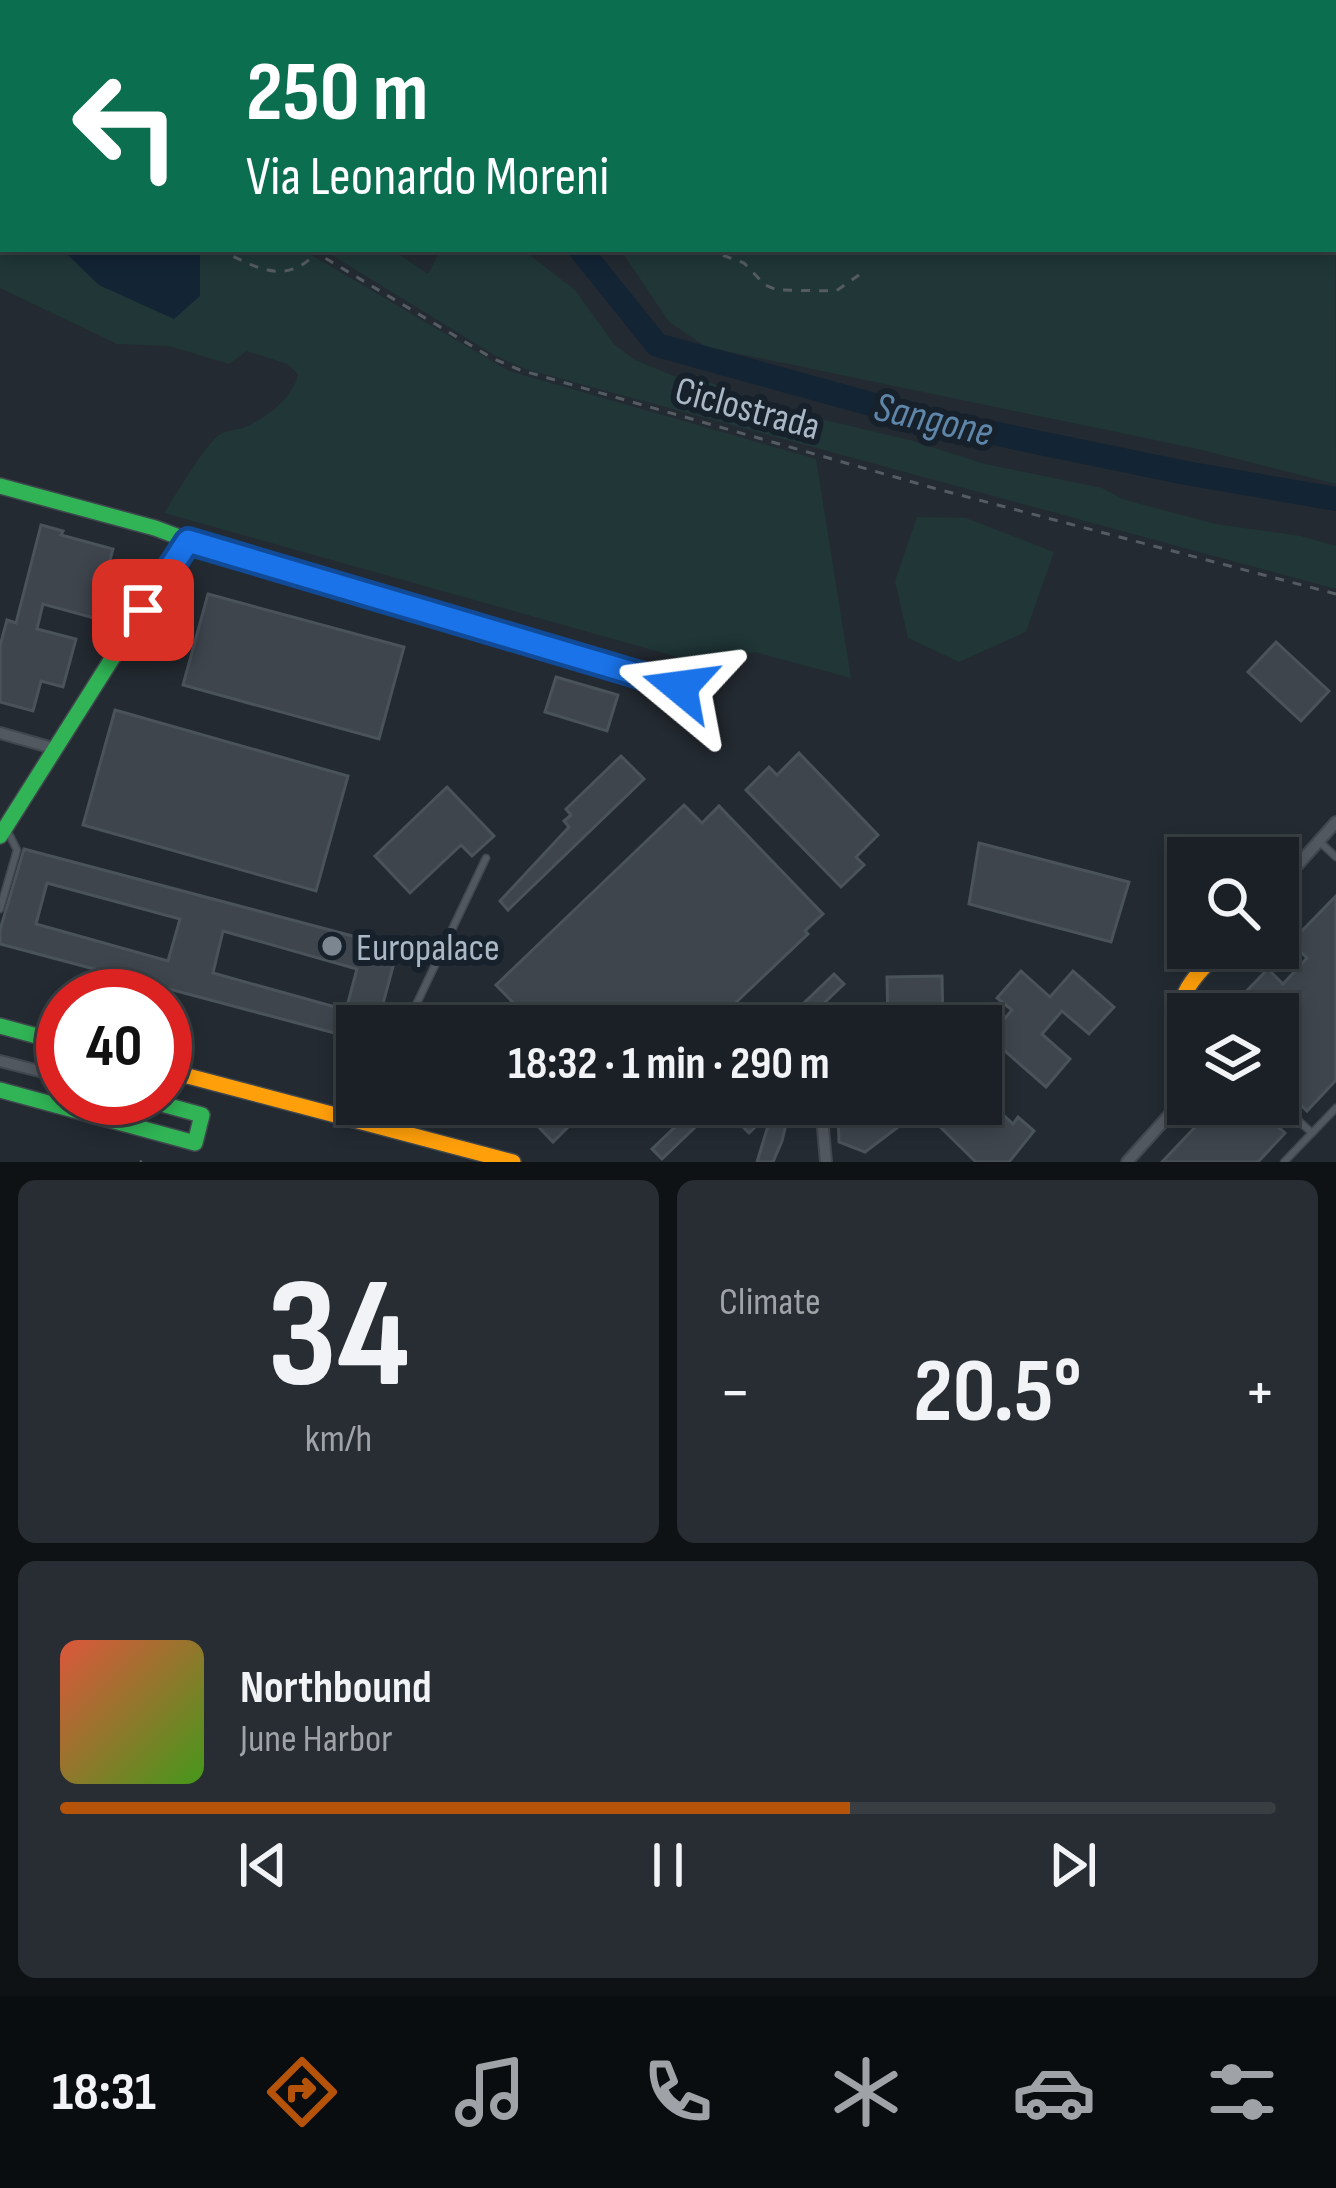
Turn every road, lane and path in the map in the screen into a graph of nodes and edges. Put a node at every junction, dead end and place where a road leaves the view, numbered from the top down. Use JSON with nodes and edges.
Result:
{"nodes":[{"id":1,"x":223,"y":252,"type":"edge"},
{"id":2,"x":714,"y":252,"type":"edge"},
{"id":3,"x":317,"y":253,"type":"joint"},
{"id":4,"x":866,"y":270,"type":"dead end"},
{"id":5,"x":0,"y":486,"type":"edge"},
{"id":6,"x":188,"y":541,"type":"junction"},
{"id":7,"x":1336,"y":594,"type":"edge"},
{"id":8,"x":680,"y":687,"type":"dead end"},
{"id":9,"x":0,"y":733,"type":"edge"},
{"id":10,"x":53,"y":748,"type":"junction"},
{"id":11,"x":1336,"y":823,"type":"edge"},
{"id":12,"x":3,"y":832,"type":"edge"},
{"id":13,"x":1319,"y":842,"type":"junction"},
{"id":14,"x":1336,"y":857,"type":"edge"},
{"id":15,"x":486,"y":859,"type":"dead end"},
{"id":16,"x":1299,"y":864,"type":"edge"},
{"id":17,"x":0,"y":910,"type":"edge"},
{"id":18,"x":1203,"y":969,"type":"edge"},
{"id":19,"x":1183,"y":993,"type":"edge"},
{"id":20,"x":416,"y":1005,"type":"edge"},
{"id":21,"x":0,"y":1026,"type":"edge"},
{"id":22,"x":36,"y":1036,"type":"edge"},
{"id":23,"x":0,"y":1060,"type":"edge"},
{"id":24,"x":36,"y":1070,"type":"edge"},
{"id":25,"x":192,"y":1077,"type":"edge"},
{"id":26,"x":0,"y":1090,"type":"edge"},
{"id":27,"x":36,"y":1100,"type":"edge"},
{"id":28,"x":1336,"y":1108,"type":"edge"},
{"id":29,"x":192,"y":1112,"type":"edge"},
{"id":30,"x":336,"y":1115,"type":"edge"},
{"id":31,"x":1167,"y":1117,"type":"edge"},
{"id":32,"x":1299,"y":1121,"type":"edge"},
{"id":33,"x":129,"y":1125,"type":"edge"},
{"id":34,"x":375,"y":1125,"type":"edge"},
{"id":35,"x":825,"y":1125,"type":"edge"},
{"id":36,"x":1312,"y":1132,"type":"junction"},
{"id":37,"x":513,"y":1162,"type":"edge"},
{"id":38,"x":826,"y":1162,"type":"edge"},
{"id":39,"x":1127,"y":1162,"type":"edge"},
{"id":40,"x":1284,"y":1162,"type":"edge"}],
"edges":[{"from":1,"to":3,"type":"path"},
{"from":2,"to":4,"type":"path"},
{"from":3,"to":7,"type":"path","name":"Ciclostrada"},
{"from":5,"to":6,"type":"street"},
{"from":6,"to":8,"type":"street"},
{"from":6,"to":10,"type":"street"},
{"from":9,"to":10,"type":"street"},
{"from":10,"to":12,"type":"street"},
{"from":11,"to":13,"type":"street"},
{"from":12,"to":17,"type":"lane"},
{"from":13,"to":14,"type":"lane"},
{"from":13,"to":16,"type":"street"},
{"from":15,"to":20,"type":"lane"},
{"from":18,"to":19,"type":"street"},
{"from":21,"to":22,"type":"street"},
{"from":23,"to":24,"type":"street"},
{"from":25,"to":30,"type":"street"},
{"from":26,"to":27,"type":"street"},
{"from":28,"to":36,"type":"lane"},
{"from":29,"to":33,"type":"street"},
{"from":31,"to":39,"type":"street"},
{"from":32,"to":36,"type":"lane"},
{"from":34,"to":37,"type":"street"},
{"from":35,"to":38,"type":"street"},
{"from":36,"to":40,"type":"lane"}]}
